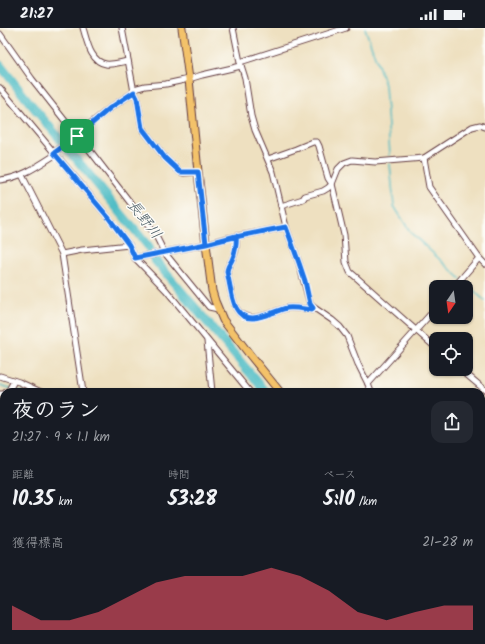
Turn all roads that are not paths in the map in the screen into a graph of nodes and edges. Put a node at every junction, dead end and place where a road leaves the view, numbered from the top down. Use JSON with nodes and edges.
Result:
{"nodes":[{"id":1,"x":83,"y":28,"type":"edge"},
{"id":2,"x":122,"y":28,"type":"edge"},
{"id":3,"x":182,"y":28,"type":"edge"},
{"id":4,"x":233,"y":28,"type":"edge"},
{"id":5,"x":346,"y":28,"type":"edge"},
{"id":6,"x":0,"y":34,"type":"edge"},
{"id":7,"x":128,"y":61,"type":"junction"},
{"id":8,"x":241,"y":64,"type":"junction"},
{"id":9,"x":189,"y":79,"type":"junction"},
{"id":10,"x":0,"y":88,"type":"edge"},
{"id":11,"x":134,"y":90,"type":"junction"},
{"id":12,"x":485,"y":127,"type":"edge"},
{"id":13,"x":76,"y":136,"type":"junction"},
{"id":14,"x":54,"y":153,"type":"junction"},
{"id":15,"x":424,"y":158,"type":"junction"},
{"id":16,"x":268,"y":159,"type":"junction"},
{"id":17,"x":198,"y":172,"type":"junction"},
{"id":18,"x":22,"y":175,"type":"junction"},
{"id":19,"x":0,"y":180,"type":"edge"},
{"id":20,"x":332,"y":184,"type":"junction"},
{"id":21,"x":281,"y":206,"type":"junction"},
{"id":22,"x":286,"y":227,"type":"junction"},
{"id":23,"x":236,"y":236,"type":"junction"},
{"id":24,"x":206,"y":244,"type":"junction"},
{"id":25,"x":129,"y":245,"type":"junction"},
{"id":26,"x":164,"y":252,"type":"junction"},
{"id":27,"x":62,"y":254,"type":"junction"},
{"id":28,"x":138,"y":257,"type":"junction"},
{"id":29,"x":479,"y":258,"type":"junction"},
{"id":30,"x":485,"y":264,"type":"edge"},
{"id":31,"x":460,"y":280,"type":"edge"},
{"id":32,"x":313,"y":308,"type":"junction"},
{"id":33,"x":218,"y":309,"type":"junction"},
{"id":34,"x":429,"y":316,"type":"edge"},
{"id":35,"x":416,"y":331,"type":"junction"},
{"id":36,"x":207,"y":341,"type":"junction"},
{"id":37,"x":429,"y":342,"type":"edge"},
{"id":38,"x":0,"y":376,"type":"edge"},
{"id":39,"x":468,"y":376,"type":"edge"},
{"id":40,"x":14,"y":381,"type":"junction"},
{"id":41,"x":368,"y":384,"type":"junction"},
{"id":42,"x":10,"y":388,"type":"edge"},
{"id":43,"x":31,"y":388,"type":"edge"},
{"id":44,"x":82,"y":388,"type":"edge"},
{"id":45,"x":212,"y":388,"type":"edge"},
{"id":46,"x":247,"y":388,"type":"edge"},
{"id":47,"x":277,"y":388,"type":"edge"},
{"id":48,"x":370,"y":388,"type":"edge"},
{"id":49,"x":483,"y":388,"type":"edge"}],
"edges":[{"from":1,"to":7,"type":"street"},
{"from":2,"to":7,"type":"street"},
{"from":3,"to":9,"type":"main road"},
{"from":4,"to":8,"type":"street"},
{"from":5,"to":8,"type":"street"},
{"from":6,"to":13,"type":"street"},
{"from":7,"to":11,"type":"street"},
{"from":8,"to":9,"type":"street"},
{"from":8,"to":16,"type":"street"},
{"from":9,"to":11,"type":"street"},
{"from":9,"to":17,"type":"main road"},
{"from":10,"to":14,"type":"street"},
{"from":11,"to":13,"type":"street"},
{"from":11,"to":17,"type":"street"},
{"from":12,"to":15,"type":"street"},
{"from":13,"to":14,"type":"street"},
{"from":13,"to":26,"type":"street"},
{"from":14,"to":18,"type":"street"},
{"from":14,"to":25,"type":"street"},
{"from":15,"to":20,"type":"street"},
{"from":15,"to":29,"type":"street"},
{"from":16,"to":20,"type":"street"},
{"from":16,"to":21,"type":"street"},
{"from":17,"to":24,"type":"main road"},
{"from":18,"to":19,"type":"street"},
{"from":18,"to":27,"type":"street"},
{"from":20,"to":21,"type":"street"},
{"from":20,"to":35,"type":"street"},
{"from":21,"to":22,"type":"street"},
{"from":22,"to":23,"type":"street"},
{"from":22,"to":32,"type":"street"},
{"from":23,"to":24,"type":"street"},
{"from":23,"to":32,"type":"street"},
{"from":24,"to":26,"type":"street"},
{"from":24,"to":33,"type":"main road"},
{"from":25,"to":27,"type":"street"},
{"from":25,"to":28,"type":"street"},
{"from":26,"to":28,"type":"street"},
{"from":26,"to":33,"type":"street"},
{"from":27,"to":44,"type":"street"},
{"from":28,"to":36,"type":"street"},
{"from":29,"to":30,"type":"street"},
{"from":29,"to":31,"type":"street"},
{"from":32,"to":41,"type":"street"},
{"from":33,"to":47,"type":"main road"},
{"from":34,"to":35,"type":"street"},
{"from":35,"to":37,"type":"street"},
{"from":35,"to":41,"type":"street"},
{"from":36,"to":45,"type":"street"},
{"from":36,"to":46,"type":"street"},
{"from":38,"to":40,"type":"street"},
{"from":39,"to":49,"type":"street"},
{"from":40,"to":42,"type":"street"},
{"from":40,"to":43,"type":"street"},
{"from":41,"to":48,"type":"street"}]}
